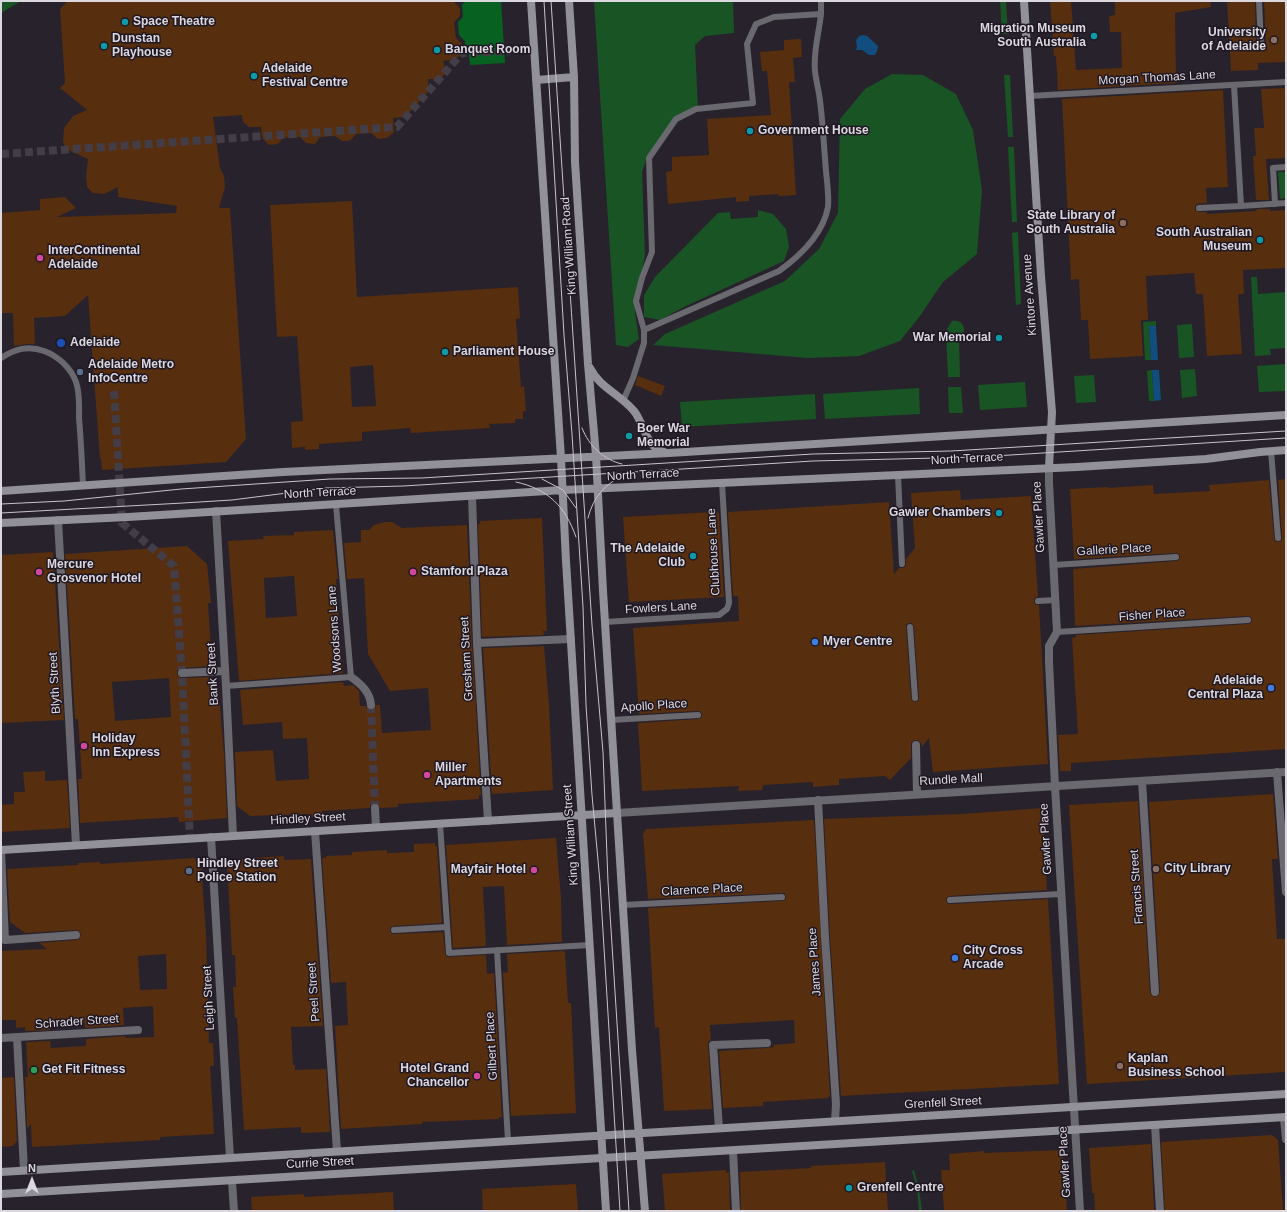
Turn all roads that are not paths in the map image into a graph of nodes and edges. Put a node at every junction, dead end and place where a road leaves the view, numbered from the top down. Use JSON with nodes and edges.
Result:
{"nodes":[{"id":1,"x":531,"y":1,"type":"edge"},
{"id":2,"x":569,"y":1,"type":"edge"},
{"id":3,"x":821,"y":1,"type":"edge"},
{"id":4,"x":1024,"y":1,"type":"edge"},
{"id":5,"x":1259,"y":1,"type":"edge"},
{"id":6,"x":821,"y":14,"type":"junction"},
{"id":7,"x":1262,"y":46,"type":"dead end"},
{"id":8,"x":574,"y":77,"type":"junction"},
{"id":9,"x":536,"y":80,"type":"junction"},
{"id":10,"x":1286,"y":82,"type":"edge"},
{"id":11,"x":1234,"y":85,"type":"junction"},
{"id":12,"x":1029,"y":96,"type":"junction"},
{"id":13,"x":1286,"y":167,"type":"edge"},
{"id":14,"x":1286,"y":203,"type":"edge"},
{"id":15,"x":1275,"y":204,"type":"junction"},
{"id":16,"x":1241,"y":206,"type":"junction"},
{"id":17,"x":1199,"y":208,"type":"dead end"},
{"id":18,"x":644,"y":330,"type":"junction"},
{"id":19,"x":1,"y":358,"type":"edge"},
{"id":20,"x":588,"y":364,"type":"junction"},
{"id":21,"x":624,"y":401,"type":"junction"},
{"id":22,"x":1286,"y":414,"type":"edge"},
{"id":23,"x":1052,"y":429,"type":"junction"},
{"id":24,"x":1286,"y":450,"type":"edge"},
{"id":25,"x":1271,"y":451,"type":"junction"},
{"id":26,"x":669,"y":453,"type":"junction"},
{"id":27,"x":596,"y":456,"type":"junction"},
{"id":28,"x":561,"y":458,"type":"junction"},
{"id":29,"x":1049,"y":467,"type":"junction"},
{"id":30,"x":898,"y":475,"type":"junction"},
{"id":31,"x":722,"y":483,"type":"junction"},
{"id":32,"x":83,"y":486,"type":"junction"},
{"id":33,"x":598,"y":489,"type":"junction"},
{"id":34,"x":1,"y":491,"type":"edge"},
{"id":35,"x":563,"y":491,"type":"junction"},
{"id":36,"x":472,"y":496,"type":"junction"},
{"id":37,"x":336,"y":505,"type":"junction"},
{"id":38,"x":216,"y":511,"type":"junction"},
{"id":39,"x":58,"y":520,"type":"junction"},
{"id":40,"x":1,"y":523,"type":"edge"},
{"id":41,"x":1278,"y":538,"type":"dead end"},
{"id":42,"x":1176,"y":557,"type":"dead end"},
{"id":43,"x":902,"y":564,"type":"dead end"},
{"id":44,"x":1054,"y":565,"type":"junction"},
{"id":45,"x":1056,"y":600,"type":"junction"},
{"id":46,"x":1038,"y":601,"type":"dead end"},
{"id":47,"x":719,"y":615,"type":"joint"},
{"id":48,"x":1248,"y":620,"type":"dead end"},
{"id":49,"x":605,"y":622,"type":"junction"},
{"id":50,"x":910,"y":627,"type":"dead end"},
{"id":51,"x":1057,"y":632,"type":"junction"},
{"id":52,"x":571,"y":639,"type":"junction"},
{"id":53,"x":477,"y":643,"type":"junction"},
{"id":54,"x":226,"y":671,"type":"junction"},
{"id":55,"x":182,"y":674,"type":"dead end"},
{"id":56,"x":351,"y":677,"type":"junction"},
{"id":57,"x":226,"y":686,"type":"junction"},
{"id":58,"x":915,"y":698,"type":"dead end"},
{"id":59,"x":371,"y":705,"type":"tunnel mouth"},
{"id":60,"x":698,"y":715,"type":"dead end"},
{"id":61,"x":611,"y":720,"type":"junction"},
{"id":62,"x":916,"y":745,"type":"dead end"},
{"id":63,"x":1282,"y":772,"type":"edge"},
{"id":64,"x":1142,"y":781,"type":"junction"},
{"id":65,"x":1055,"y":786,"type":"junction"},
{"id":66,"x":918,"y":794,"type":"junction"},
{"id":67,"x":818,"y":800,"type":"junction"},
{"id":68,"x":375,"y":808,"type":"tunnel mouth"},
{"id":69,"x":617,"y":813,"type":"junction"},
{"id":70,"x":582,"y":815,"type":"junction"},
{"id":71,"x":488,"y":821,"type":"junction"},
{"id":72,"x":440,"y":824,"type":"junction"},
{"id":73,"x":376,"y":827,"type":"junction"},
{"id":74,"x":315,"y":831,"type":"junction"},
{"id":75,"x":233,"y":836,"type":"junction"},
{"id":76,"x":212,"y":837,"type":"junction"},
{"id":77,"x":76,"y":845,"type":"junction"},
{"id":78,"x":1,"y":851,"type":"edge"},
{"id":79,"x":1286,"y":892,"type":"edge"},
{"id":80,"x":1061,"y":894,"type":"junction"},
{"id":81,"x":782,"y":897,"type":"dead end"},
{"id":82,"x":950,"y":900,"type":"dead end"},
{"id":83,"x":623,"y":905,"type":"junction"},
{"id":84,"x":447,"y":927,"type":"junction"},
{"id":85,"x":394,"y":930,"type":"dead end"},
{"id":86,"x":76,"y":935,"type":"dead end"},
{"id":87,"x":590,"y":944,"type":"junction"},
{"id":88,"x":497,"y":950,"type":"junction"},
{"id":89,"x":1155,"y":992,"type":"dead end"},
{"id":90,"x":138,"y":1030,"type":"dead end"},
{"id":91,"x":17,"y":1037,"type":"junction"},
{"id":92,"x":1,"y":1038,"type":"edge"},
{"id":93,"x":767,"y":1043,"type":"dead end"},
{"id":94,"x":1286,"y":1094,"type":"edge"},
{"id":95,"x":1074,"y":1107,"type":"junction"},
{"id":96,"x":1285,"y":1118,"type":"edge"},
{"id":97,"x":835,"y":1121,"type":"junction"},
{"id":98,"x":1155,"y":1125,"type":"junction"},
{"id":99,"x":719,"y":1128,"type":"junction"},
{"id":100,"x":1075,"y":1130,"type":"junction"},
{"id":101,"x":639,"y":1133,"type":"junction"},
{"id":102,"x":601,"y":1135,"type":"junction"},
{"id":103,"x":1286,"y":1139,"type":"edge"},
{"id":104,"x":508,"y":1141,"type":"junction"},
{"id":105,"x":337,"y":1151,"type":"junction"},
{"id":106,"x":733,"y":1151,"type":"junction"},
{"id":107,"x":641,"y":1156,"type":"junction"},
{"id":108,"x":230,"y":1158,"type":"junction"},
{"id":109,"x":603,"y":1158,"type":"junction"},
{"id":110,"x":24,"y":1170,"type":"junction"},
{"id":111,"x":1,"y":1172,"type":"edge"},
{"id":112,"x":232,"y":1181,"type":"junction"},
{"id":113,"x":1,"y":1194,"type":"edge"},
{"id":114,"x":234,"y":1211,"type":"edge"},
{"id":115,"x":606,"y":1211,"type":"edge"},
{"id":116,"x":645,"y":1211,"type":"edge"},
{"id":117,"x":736,"y":1211,"type":"edge"},
{"id":118,"x":1080,"y":1211,"type":"edge"},
{"id":119,"x":1160,"y":1211,"type":"edge"}],
"edges":[{"from":1,"to":9,"type":"main road","name":"King William Road"},
{"from":2,"to":8,"type":"main road","name":"King William Road"},
{"from":3,"to":6,"type":"lane"},
{"from":4,"to":12,"type":"main road","name":"Kintore Avenue"},
{"from":5,"to":7,"type":"lane"},
{"from":6,"to":18,"type":"lane"},
{"from":6,"to":18,"type":"lane"},
{"from":8,"to":9,"type":"main road"},
{"from":8,"to":20,"type":"main road","name":"King William Road"},
{"from":9,"to":28,"type":"main road","name":"King William Road"},
{"from":10,"to":11,"type":"lane","name":"Morgan Thomas Lane"},
{"from":11,"to":12,"type":"lane","name":"Morgan Thomas Lane"},
{"from":11,"to":16,"type":"lane"},
{"from":12,"to":23,"type":"main road","name":"Kintore Avenue"},
{"from":13,"to":15,"type":"lane"},
{"from":14,"to":15,"type":"lane"},
{"from":15,"to":16,"type":"lane"},
{"from":16,"to":17,"type":"lane"},
{"from":18,"to":21,"type":"lane"},
{"from":19,"to":32,"type":"lane"},
{"from":20,"to":21,"type":"main road"},
{"from":20,"to":27,"type":"main road","name":"King William Road"},
{"from":21,"to":26,"type":"main road"},
{"from":22,"to":23,"type":"main road","name":"North Terrace"},
{"from":23,"to":26,"type":"main road","name":"North Terrace"},
{"from":23,"to":29,"type":"main road","name":"Kintore Avenue"},
{"from":24,"to":25,"type":"main road","name":"North Terrace"},
{"from":25,"to":29,"type":"main road","name":"North Terrace"},
{"from":25,"to":41,"type":"lane"},
{"from":26,"to":27,"type":"main road","name":"North Terrace"},
{"from":27,"to":28,"type":"main road","name":"North Terrace"},
{"from":27,"to":33,"type":"main road","name":"King William Road"},
{"from":28,"to":32,"type":"main road","name":"North Terrace"},
{"from":28,"to":35,"type":"main road","name":"King William Street"},
{"from":29,"to":30,"type":"main road","name":"North Terrace"},
{"from":29,"to":44,"type":"street","name":"Gawler Place"},
{"from":30,"to":31,"type":"main road","name":"North Terrace"},
{"from":30,"to":43,"type":"lane"},
{"from":31,"to":33,"type":"main road","name":"North Terrace"},
{"from":31,"to":47,"type":"lane","name":"Clubhouse Lane"},
{"from":32,"to":34,"type":"main road","name":"North Terrace"},
{"from":33,"to":35,"type":"main road","name":"North Terrace"},
{"from":33,"to":49,"type":"main road"},
{"from":35,"to":36,"type":"main road","name":"North Terrace"},
{"from":35,"to":52,"type":"main road","name":"King William Street"},
{"from":36,"to":37,"type":"main road","name":"North Terrace"},
{"from":36,"to":53,"type":"street","name":"Gresham Street"},
{"from":37,"to":38,"type":"main road","name":"North Terrace"},
{"from":37,"to":56,"type":"lane","name":"Woodsons Lane"},
{"from":38,"to":39,"type":"main road","name":"North Terrace"},
{"from":38,"to":54,"type":"street","name":"Bank Street"},
{"from":39,"to":40,"type":"main road","name":"North Terrace"},
{"from":39,"to":77,"type":"street","name":"Blyth Street"},
{"from":42,"to":44,"type":"lane","name":"Gallerie Place"},
{"from":44,"to":45,"type":"street","name":"Gawler Place"},
{"from":45,"to":46,"type":"lane"},
{"from":45,"to":51,"type":"street","name":"Gawler Place"},
{"from":47,"to":49,"type":"lane","name":"Fowlers Lane"},
{"from":48,"to":51,"type":"lane","name":"Fisher Place"},
{"from":49,"to":61,"type":"main road"},
{"from":50,"to":58,"type":"lane"},
{"from":51,"to":65,"type":"street","name":"Gawler Place"},
{"from":52,"to":53,"type":"street"},
{"from":52,"to":70,"type":"main road","name":"King William Street"},
{"from":53,"to":71,"type":"street","name":"Gresham Street"},
{"from":54,"to":55,"type":"street"},
{"from":54,"to":57,"type":"street","name":"Bank Street"},
{"from":56,"to":57,"type":"lane","name":"Woodsons Lane"},
{"from":56,"to":59,"type":"street"},
{"from":57,"to":75,"type":"street","name":"Bank Street"},
{"from":60,"to":61,"type":"lane","name":"Apollo Place"},
{"from":61,"to":69,"type":"main road"},
{"from":62,"to":66,"type":"street"},
{"from":63,"to":64,"type":"street","name":"Rundle Mall"},
{"from":63,"to":79,"type":"street"},
{"from":64,"to":65,"type":"street","name":"Rundle Mall"},
{"from":64,"to":89,"type":"street","name":"Francis Street"},
{"from":65,"to":66,"type":"street","name":"Rundle Mall"},
{"from":65,"to":80,"type":"street","name":"Gawler Place"},
{"from":66,"to":67,"type":"street","name":"Rundle Mall"},
{"from":67,"to":69,"type":"street","name":"Rundle Mall"},
{"from":67,"to":97,"type":"street","name":"James Place"},
{"from":68,"to":73,"type":"street"},
{"from":69,"to":70,"type":"main road","name":"Hindley Street"},
{"from":69,"to":83,"type":"main road"},
{"from":70,"to":71,"type":"main road","name":"Hindley Street"},
{"from":70,"to":87,"type":"main road","name":"King William Street"},
{"from":71,"to":72,"type":"main road","name":"Hindley Street"},
{"from":72,"to":73,"type":"main road","name":"Hindley Street"},
{"from":72,"to":84,"type":"lane"},
{"from":73,"to":74,"type":"main road","name":"Hindley Street"},
{"from":74,"to":75,"type":"main road","name":"Hindley Street"},
{"from":74,"to":105,"type":"street","name":"Peel Street"},
{"from":75,"to":76,"type":"main road","name":"Hindley Street"},
{"from":76,"to":77,"type":"main road","name":"Hindley Street"},
{"from":76,"to":108,"type":"street","name":"Leigh Street"},
{"from":77,"to":78,"type":"main road","name":"Hindley Street"},
{"from":78,"to":86,"type":"street"},
{"from":80,"to":82,"type":"lane"},
{"from":80,"to":95,"type":"street","name":"Gawler Place"},
{"from":81,"to":83,"type":"lane","name":"Clarence Place"},
{"from":83,"to":101,"type":"main road"},
{"from":84,"to":85,"type":"lane"},
{"from":84,"to":88,"type":"lane"},
{"from":87,"to":88,"type":"lane"},
{"from":87,"to":102,"type":"main road","name":"King William Street"},
{"from":88,"to":104,"type":"lane","name":"Gilbert Place"},
{"from":90,"to":91,"type":"street","name":"Schrader Street"},
{"from":91,"to":92,"type":"street","name":"Schrader Street"},
{"from":91,"to":110,"type":"street"},
{"from":93,"to":99,"type":"street"},
{"from":94,"to":95,"type":"main road","name":"Grenfell Street"},
{"from":95,"to":97,"type":"main road","name":"Grenfell Street"},
{"from":95,"to":100,"type":"street","name":"Gawler Place"},
{"from":96,"to":98,"type":"main road"},
{"from":96,"to":103,"type":"street"},
{"from":97,"to":99,"type":"main road","name":"Grenfell Street"},
{"from":98,"to":100,"type":"main road"},
{"from":98,"to":119,"type":"street"},
{"from":99,"to":101,"type":"main road","name":"Grenfell Street"},
{"from":100,"to":106,"type":"main road"},
{"from":100,"to":118,"type":"street","name":"Gawler Place"},
{"from":101,"to":102,"type":"main road","name":"Grenfell Street"},
{"from":101,"to":107,"type":"main road"},
{"from":102,"to":104,"type":"main road","name":"Currie Street"},
{"from":102,"to":109,"type":"main road","name":"King William Street"},
{"from":104,"to":105,"type":"main road","name":"Currie Street"},
{"from":105,"to":108,"type":"main road","name":"Currie Street"},
{"from":106,"to":107,"type":"main road"},
{"from":106,"to":117,"type":"street"},
{"from":107,"to":109,"type":"main road","name":"Currie Street"},
{"from":107,"to":116,"type":"main road"},
{"from":108,"to":110,"type":"main road","name":"Currie Street"},
{"from":109,"to":112,"type":"main road","name":"Currie Street"},
{"from":109,"to":115,"type":"main road","name":"King William Street"},
{"from":110,"to":111,"type":"main road","name":"Currie Street"},
{"from":112,"to":113,"type":"main road","name":"Currie Street"},
{"from":112,"to":114,"type":"street"}]}
